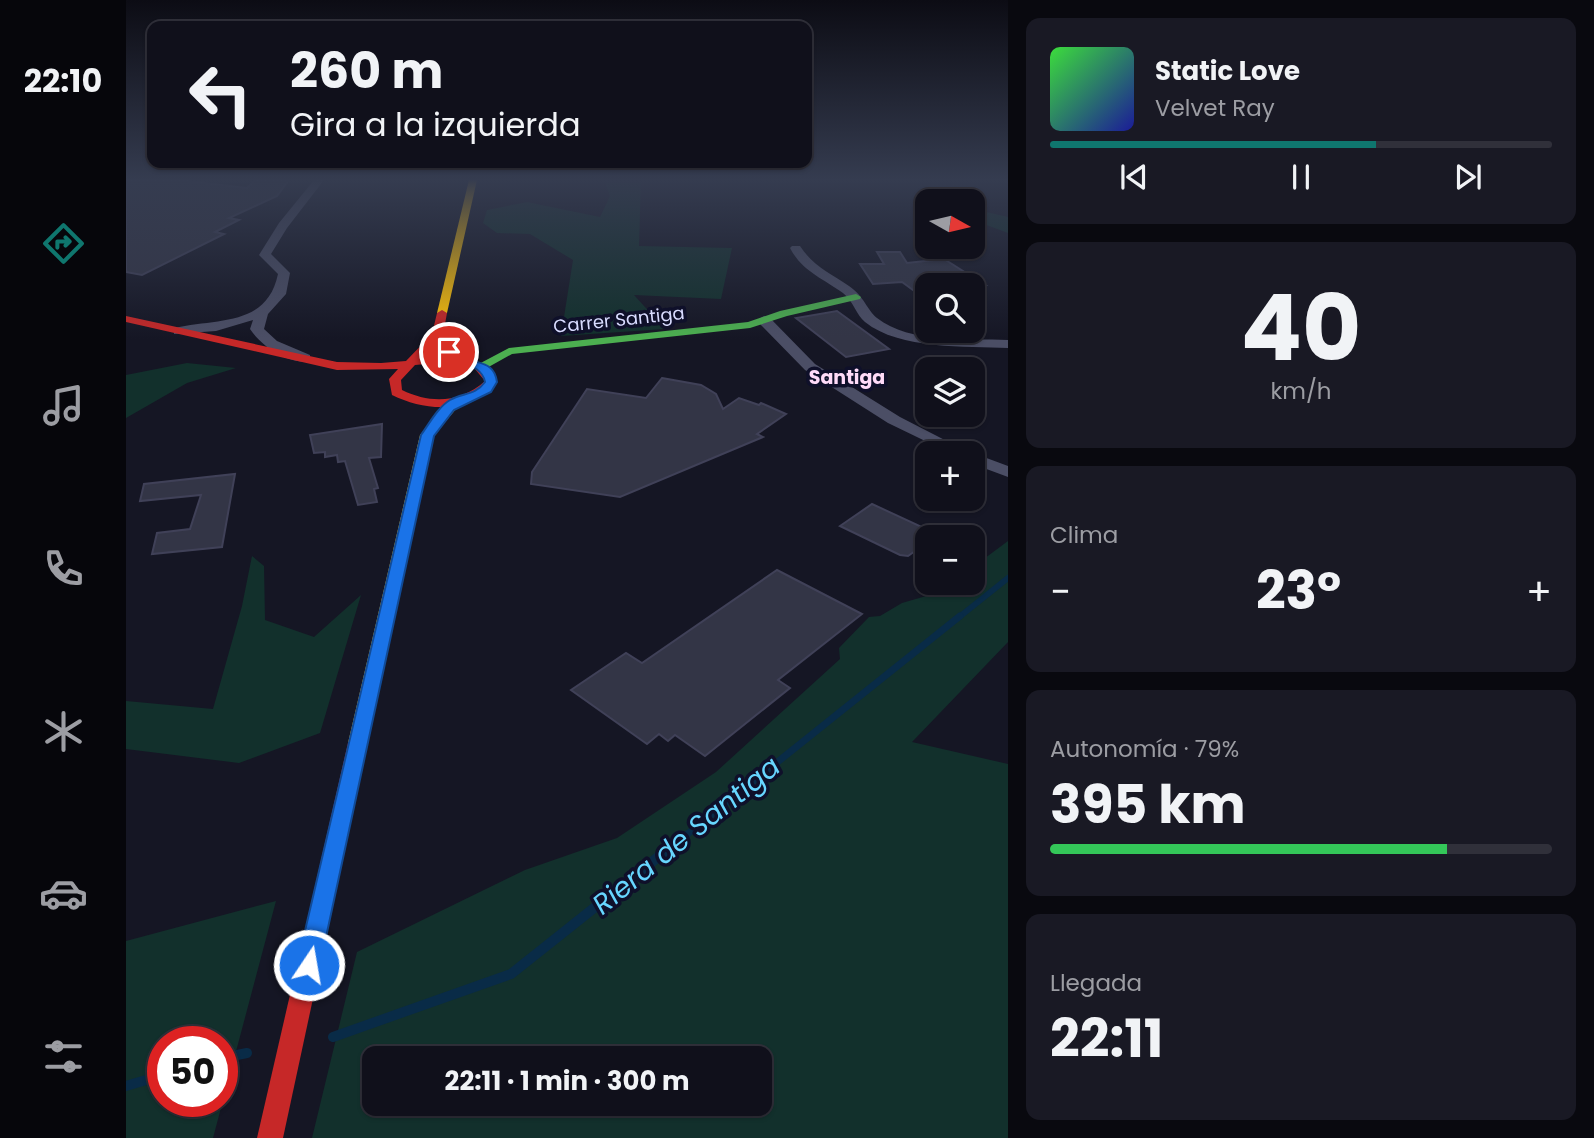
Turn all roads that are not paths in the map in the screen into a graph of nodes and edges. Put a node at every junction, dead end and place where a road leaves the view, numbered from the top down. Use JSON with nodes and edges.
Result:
{"nodes":[{"id":1,"x":276,"y":233,"type":"edge"},
{"id":2,"x":461,"y":233,"type":"edge"},
{"id":3,"x":796,"y":248,"type":"dead end"},
{"id":4,"x":856,"y":297,"type":"junction"},
{"id":5,"x":262,"y":313,"type":"junction"},
{"id":6,"x":126,"y":319,"type":"edge"},
{"id":7,"x":764,"y":320,"type":"junction"},
{"id":8,"x":180,"y":331,"type":"junction"},
{"id":9,"x":437,"y":335,"type":"junction"},
{"id":10,"x":1008,"y":344,"type":"edge"},
{"id":11,"x":460,"y":360,"type":"junction"},
{"id":12,"x":313,"y":361,"type":"junction"},
{"id":13,"x":412,"y":363,"type":"junction"},
{"id":14,"x":337,"y":366,"type":"junction"},
{"id":15,"x":481,"y":366,"type":"junction"},
{"id":16,"x":403,"y":396,"type":"junction"},
{"id":17,"x":456,"y":402,"type":"junction"},
{"id":18,"x":427,"y":435,"type":"junction"},
{"id":19,"x":938,"y":441,"type":"edge"},
{"id":20,"x":985,"y":463,"type":"edge"},
{"id":21,"x":1008,"y":472,"type":"edge"},
{"id":22,"x":270,"y":1138,"type":"edge"}],
"edges":[{"from":1,"to":5,"type":"street"},
{"from":2,"to":9,"type":"main road"},
{"from":3,"to":4,"type":"street"},
{"from":4,"to":7,"type":"main road","name":"Carrer Santiga"},
{"from":4,"to":10,"type":"street"},
{"from":5,"to":8,"type":"street"},
{"from":5,"to":12,"type":"street"},
{"from":6,"to":8,"type":"main road"},
{"from":7,"to":15,"type":"main road","name":"Carrer Santiga"},
{"from":7,"to":19,"type":"street"},
{"from":8,"to":12,"type":"main road"},
{"from":9,"to":11,"type":"main road"},
{"from":9,"to":13,"type":"main road"},
{"from":11,"to":13,"type":"main road"},
{"from":11,"to":15,"type":"main road"},
{"from":12,"to":14,"type":"main road"},
{"from":13,"to":14,"type":"main road"},
{"from":13,"to":16,"type":"main road"},
{"from":14,"to":16,"type":"main road"},
{"from":15,"to":17,"type":"main road"},
{"from":16,"to":17,"type":"main road"},
{"from":16,"to":18,"type":"main road"},
{"from":17,"to":18,"type":"main road"},
{"from":18,"to":22,"type":"main road"},
{"from":20,"to":21,"type":"street"}]}
